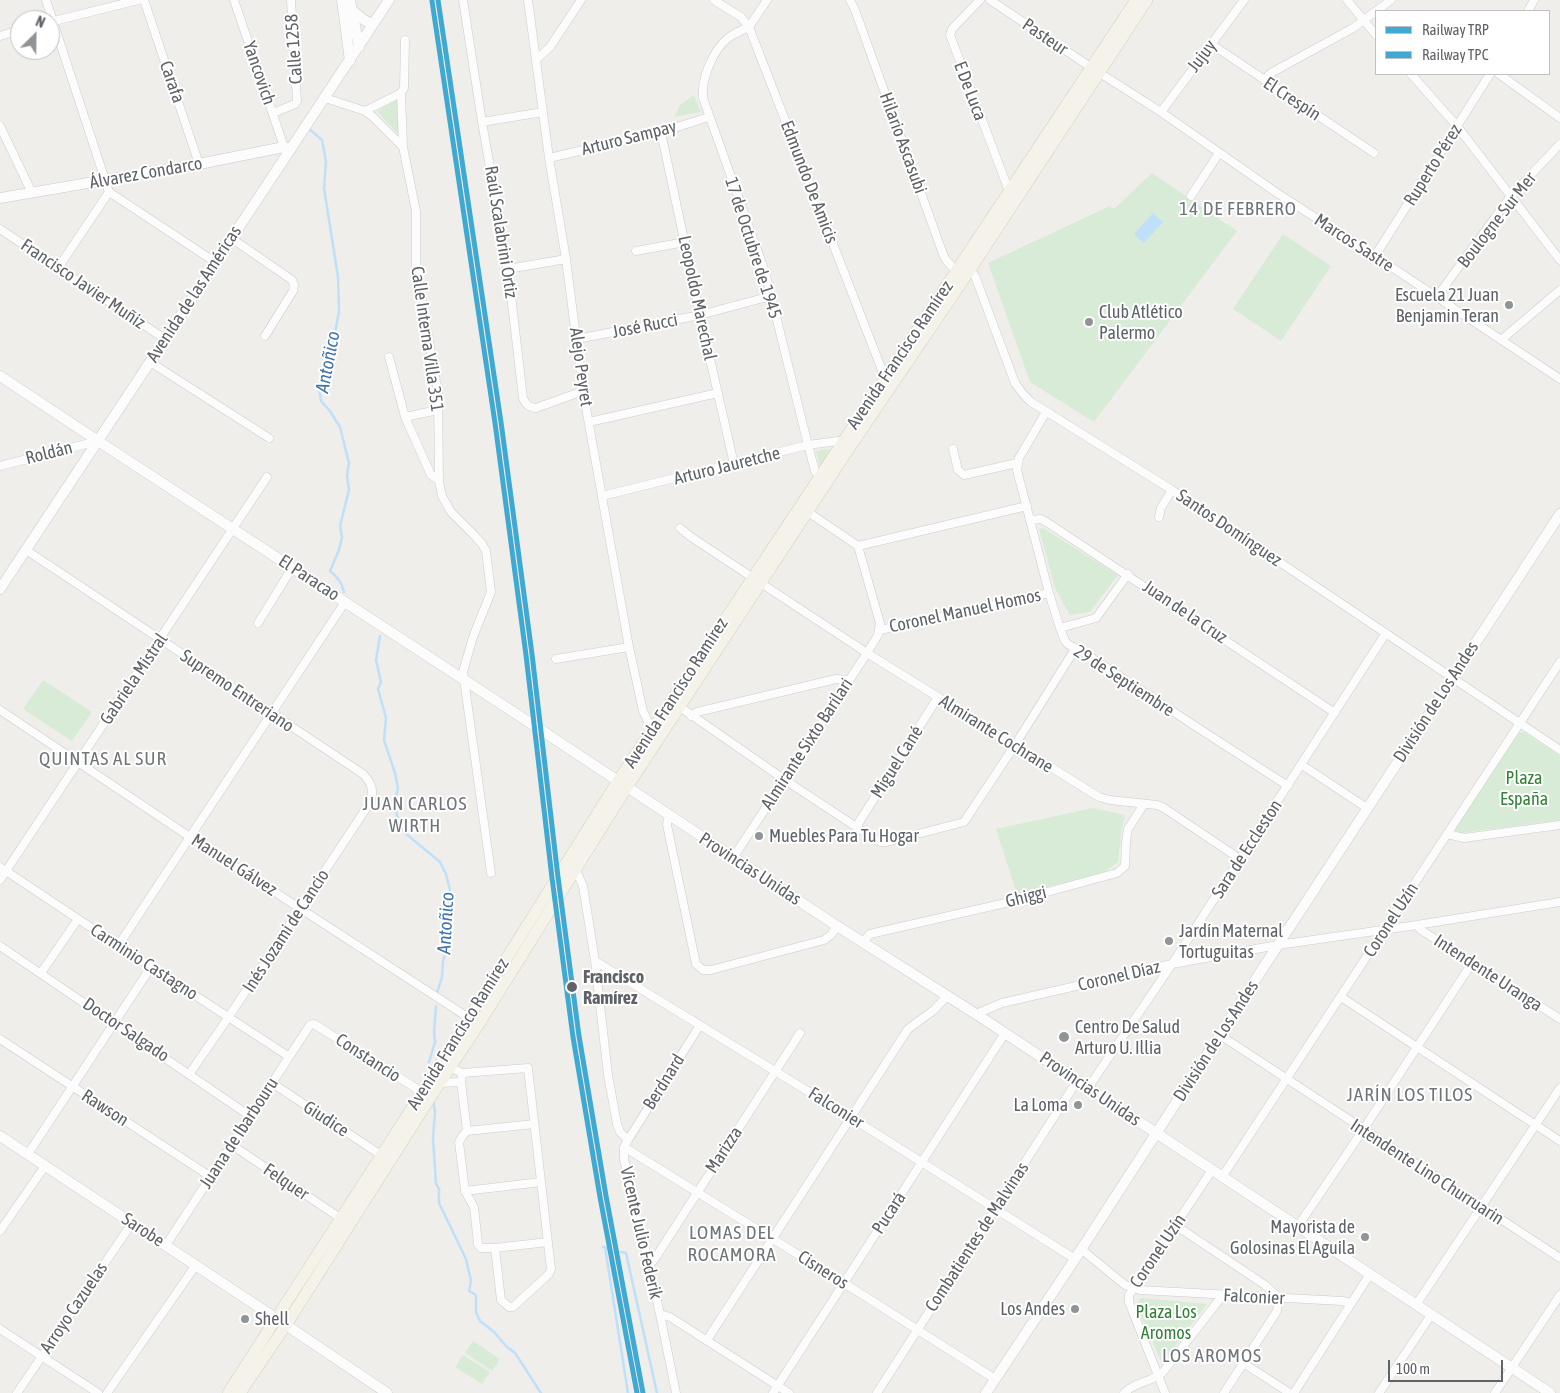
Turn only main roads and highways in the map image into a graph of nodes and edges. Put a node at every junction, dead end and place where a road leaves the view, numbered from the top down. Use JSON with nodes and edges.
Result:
{"nodes":[{"id":1,"x":1136,"y":0,"type":"edge"},
{"id":2,"x":1147,"y":0,"type":"edge"},
{"id":3,"x":1096,"y":70,"type":"junction"},
{"id":4,"x":846,"y":444,"type":"junction"},
{"id":5,"x":823,"y":480,"type":"junction"},
{"id":6,"x":757,"y":580,"type":"junction"},
{"id":7,"x":622,"y":784,"type":"junction"},
{"id":8,"x":281,"y":1322,"type":"junction"},
{"id":9,"x":228,"y":1393,"type":"edge"},
{"id":10,"x":240,"y":1393,"type":"edge"}],
"edges":[{"from":1,"to":3,"type":"main road","name":"Avenida Francisco Ramírez"},
{"from":2,"to":3,"type":"main road","name":"Avenida Francisco Ramírez"},
{"from":3,"to":4,"type":"main road","name":"Avenida Francisco Ramírez"},
{"from":3,"to":4,"type":"main road","name":"Avenida Francisco Ramírez"},
{"from":4,"to":5,"type":"main road","name":"Avenida Francisco Ramírez"},
{"from":5,"to":6,"type":"main road","name":"Avenida Francisco Ramírez"},
{"from":5,"to":6,"type":"main road","name":"Avenida Francisco Ramírez"},
{"from":6,"to":7,"type":"main road","name":"Avenida Francisco Ramírez"},
{"from":6,"to":7,"type":"main road","name":"Avenida Francisco Ramírez"},
{"from":7,"to":8,"type":"main road","name":"Avenida Francisco Ramírez"},
{"from":7,"to":8,"type":"main road","name":"Avenida Francisco Ramírez"},
{"from":8,"to":9,"type":"main road","name":"Avenida Francisco Ramírez"},
{"from":8,"to":10,"type":"main road","name":"Avenida Francisco Ramírez"}]}
